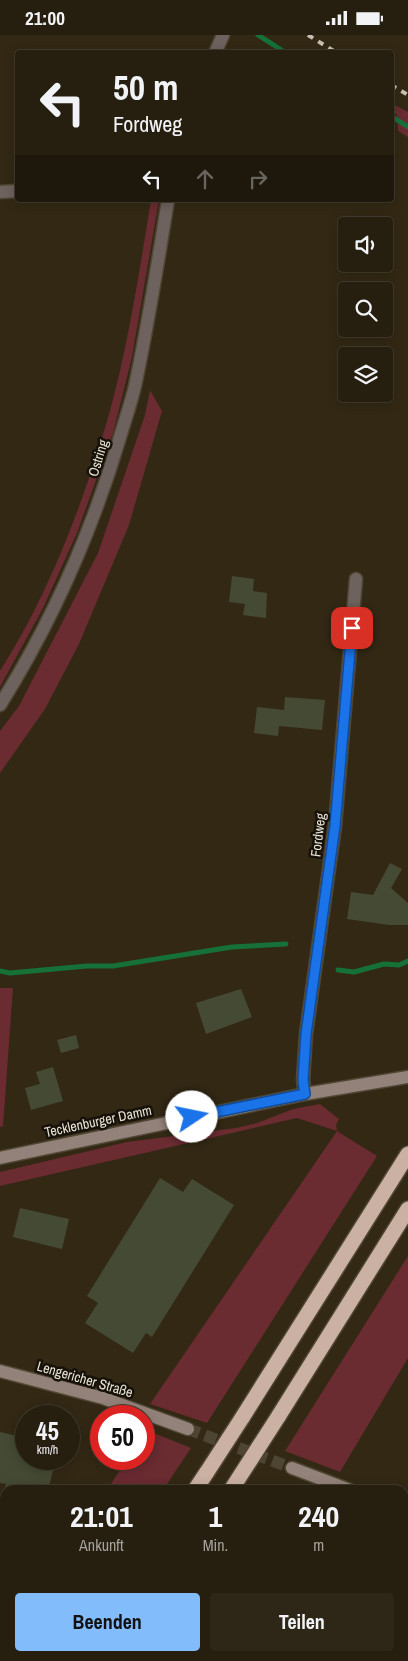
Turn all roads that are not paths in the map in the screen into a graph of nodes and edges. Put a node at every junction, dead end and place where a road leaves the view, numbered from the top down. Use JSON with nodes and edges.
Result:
{"nodes":[{"id":1,"x":223,"y":35,"type":"edge"},
{"id":2,"x":216,"y":50,"type":"edge"},
{"id":3,"x":15,"y":191,"type":"edge"},
{"id":4,"x":0,"y":193,"type":"edge"},
{"id":5,"x":168,"y":202,"type":"edge"},
{"id":6,"x":356,"y":579,"type":"dead end"},
{"id":7,"x":0,"y":705,"type":"edge"},
{"id":8,"x":408,"y":1077,"type":"edge"},
{"id":9,"x":305,"y":1094,"type":"junction"},
{"id":10,"x":408,"y":1154,"type":"edge"},
{"id":11,"x":0,"y":1158,"type":"edge"},
{"id":12,"x":408,"y":1209,"type":"edge"},
{"id":13,"x":0,"y":1371,"type":"edge"},
{"id":14,"x":188,"y":1429,"type":"tunnel mouth"},
{"id":15,"x":292,"y":1468,"type":"tunnel mouth"},
{"id":16,"x":198,"y":1485,"type":"edge"},
{"id":17,"x":234,"y":1485,"type":"edge"},
{"id":18,"x":337,"y":1485,"type":"edge"}],
"edges":[{"from":1,"to":2,"type":"street"},
{"from":3,"to":4,"type":"street"},
{"from":5,"to":7,"type":"street","name":"Ostring"},
{"from":6,"to":9,"type":"street","name":"Fordweg"},
{"from":8,"to":9,"type":"main road","name":"Tecklenburger Damm"},
{"from":9,"to":11,"type":"main road","name":"Tecklenburger Damm"},
{"from":10,"to":16,"type":"highway","bridge":true},
{"from":12,"to":17,"type":"highway","bridge":true},
{"from":13,"to":14,"type":"main road","name":"Lengericher Straße"},
{"from":15,"to":18,"type":"main road"}]}
